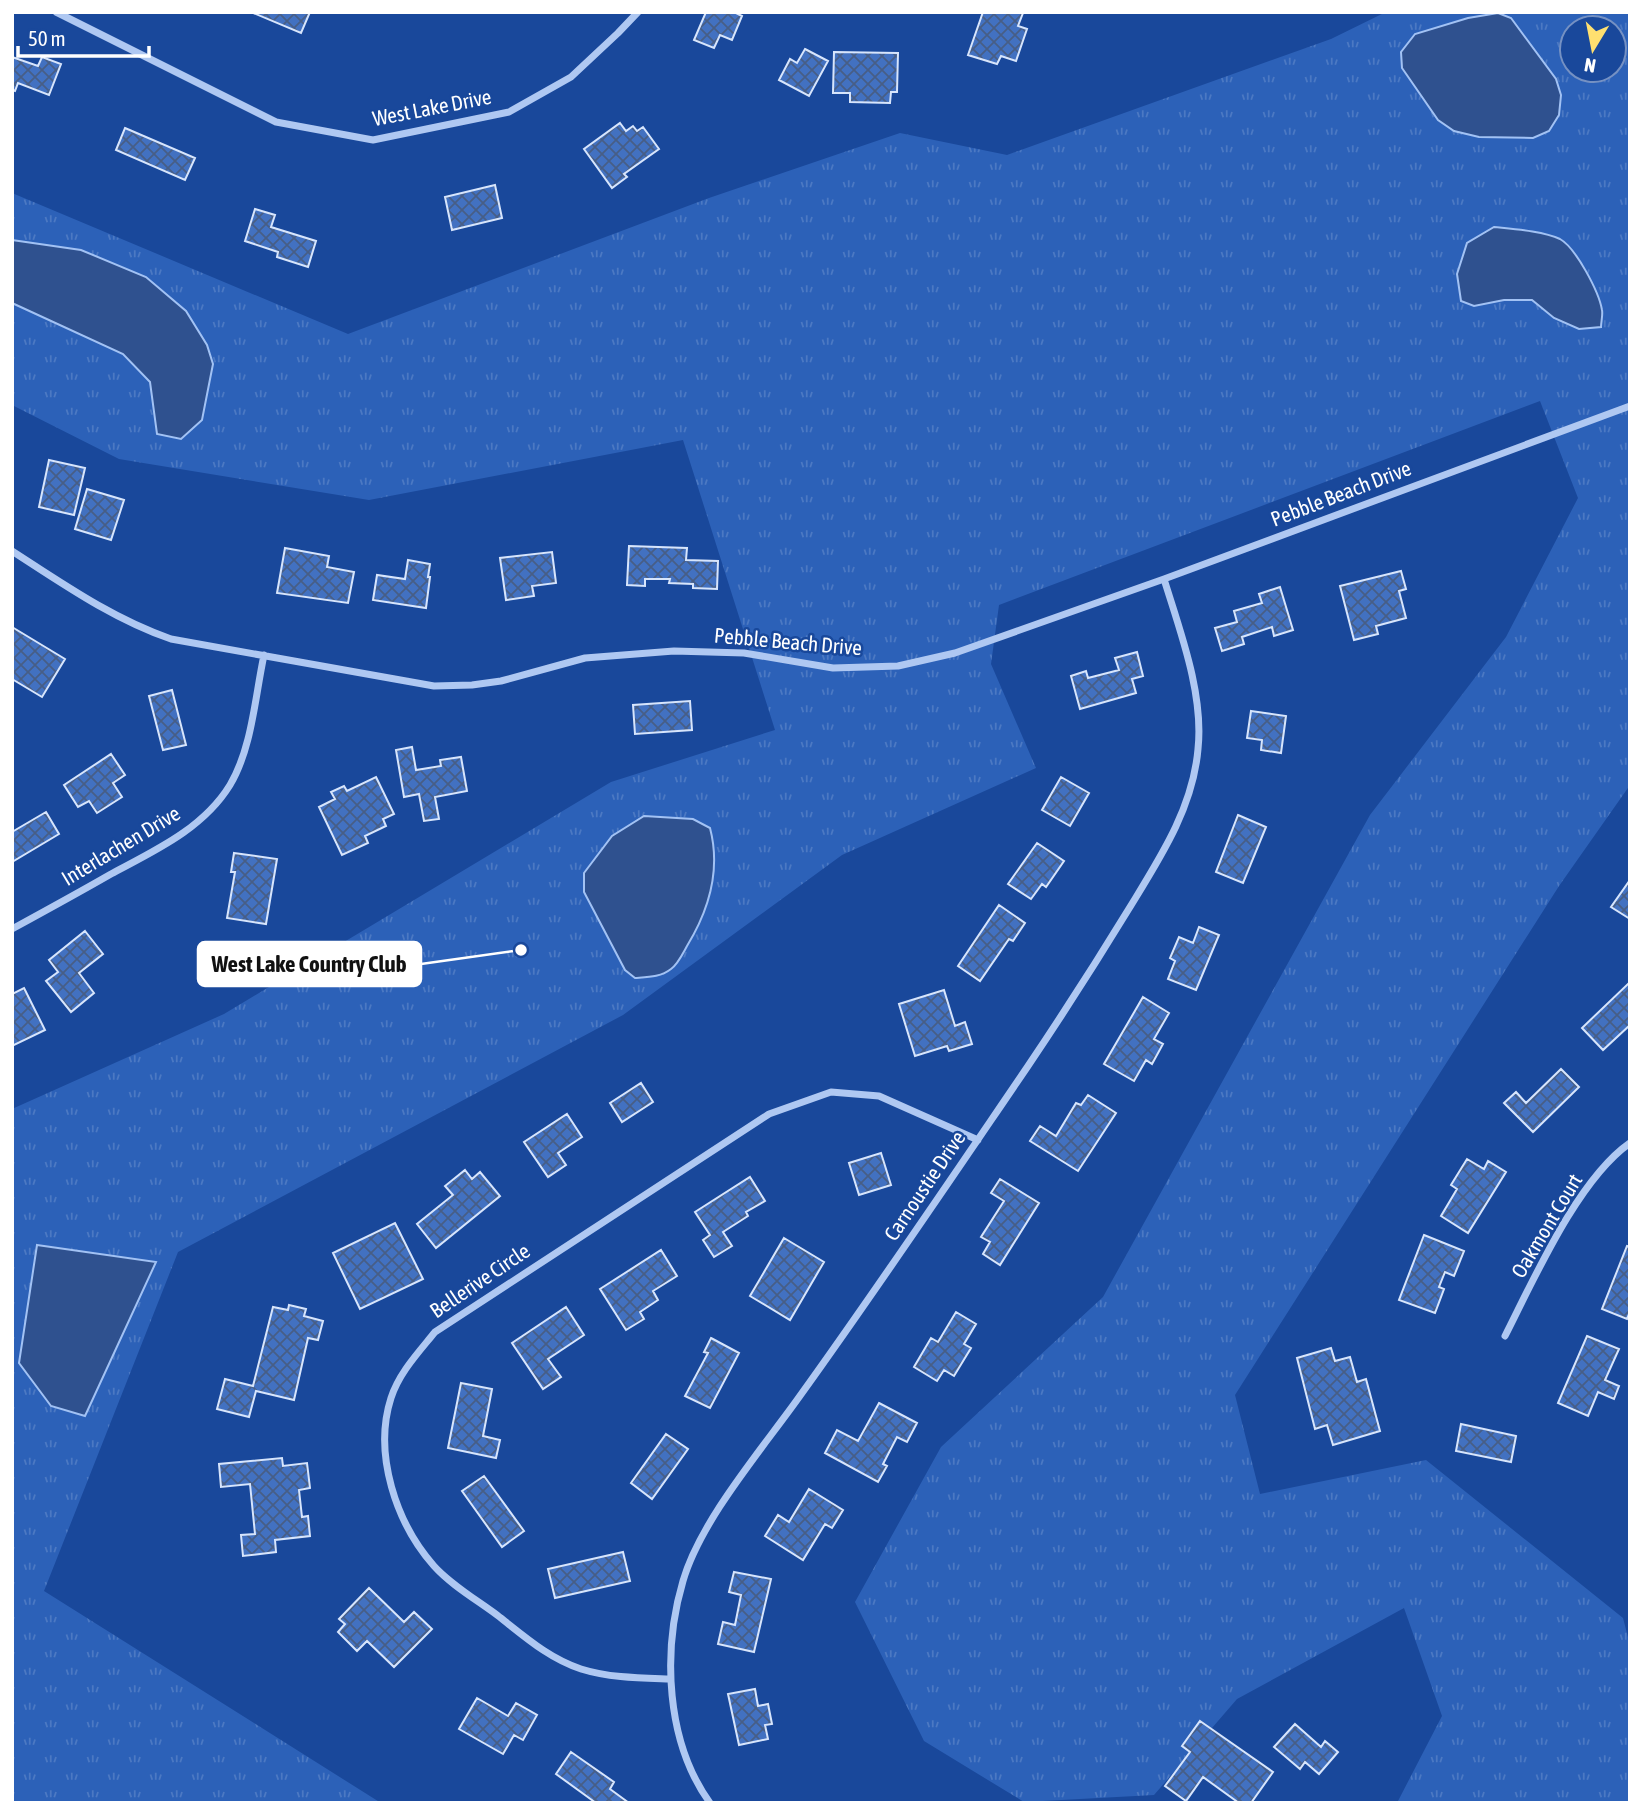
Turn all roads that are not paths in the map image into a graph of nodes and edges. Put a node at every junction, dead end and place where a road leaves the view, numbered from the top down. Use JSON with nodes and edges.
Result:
{"nodes":[{"id":1,"x":56,"y":12,"type":"edge"},
{"id":2,"x":638,"y":12,"type":"edge"},
{"id":3,"x":1630,"y":405,"type":"edge"},
{"id":4,"x":12,"y":551,"type":"edge"},
{"id":5,"x":1164,"y":579,"type":"junction"},
{"id":6,"x":264,"y":655,"type":"junction"},
{"id":7,"x":12,"y":929,"type":"edge"},
{"id":8,"x":978,"y":1140,"type":"junction"},
{"id":9,"x":1630,"y":1143,"type":"edge"},
{"id":10,"x":1505,"y":1335,"type":"dead end"},
{"id":11,"x":670,"y":1679,"type":"junction"},
{"id":12,"x":710,"y":1803,"type":"edge"}],
"edges":[{"from":1,"to":2,"type":"street","name":"West Lake Drive"},
{"from":3,"to":5,"type":"street","name":"Pebble Beach Drive"},
{"from":4,"to":6,"type":"street","name":"Pebble Beach Drive"},
{"from":5,"to":6,"type":"street","name":"Pebble Beach Drive"},
{"from":5,"to":8,"type":"street","name":"Carnoustie Drive"},
{"from":6,"to":7,"type":"street","name":"Interlachen Drive"},
{"from":8,"to":11,"type":"street","name":"Carnoustie Drive"},
{"from":8,"to":11,"type":"street","name":"Bellerive Circle"},
{"from":9,"to":10,"type":"street","name":"Oakmont Court"},
{"from":11,"to":12,"type":"street","name":"Carnoustie Drive"}]}
